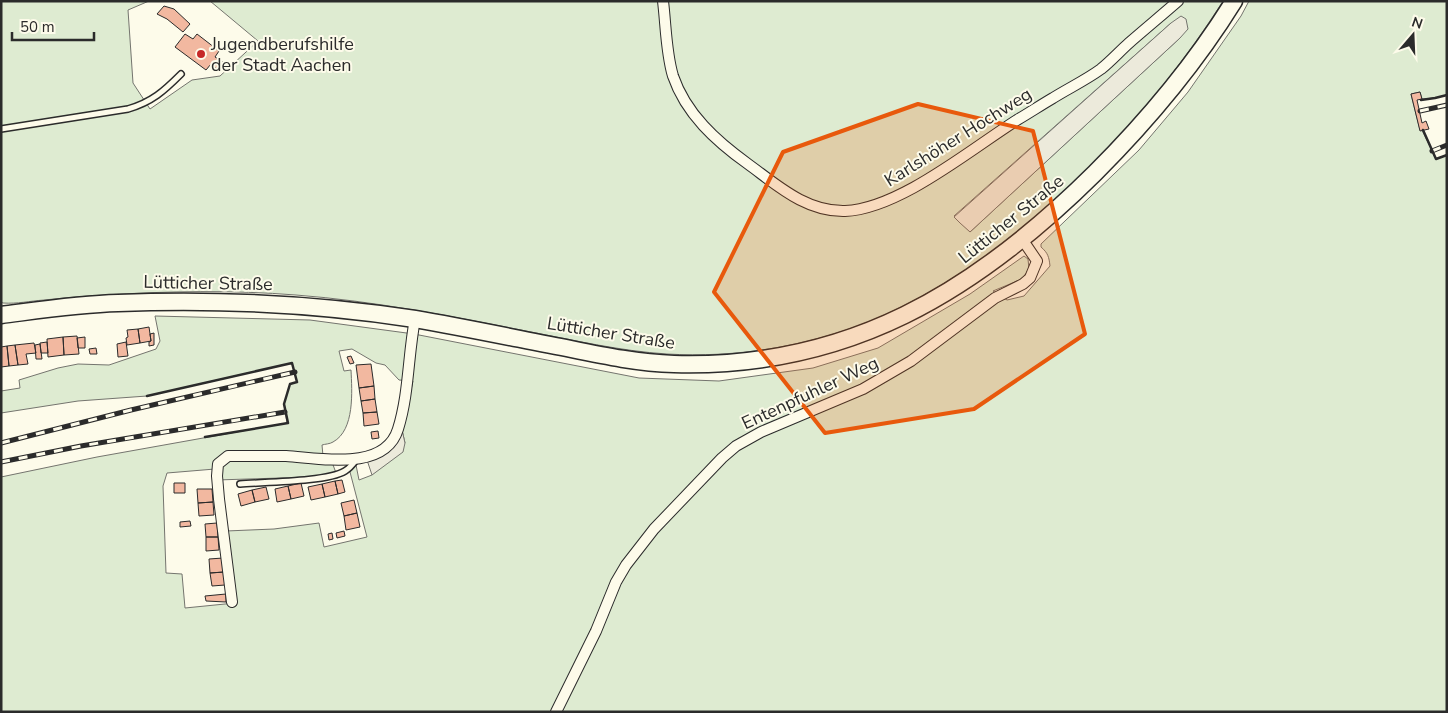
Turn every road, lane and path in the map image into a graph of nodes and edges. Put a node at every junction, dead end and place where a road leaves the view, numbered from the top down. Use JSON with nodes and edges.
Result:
{"nodes":[{"id":1,"x":663,"y":1,"type":"edge"},
{"id":2,"x":1178,"y":1,"type":"edge"},
{"id":3,"x":1234,"y":1,"type":"edge"},
{"id":4,"x":181,"y":74,"type":"dead end"},
{"id":5,"x":1,"y":129,"type":"edge"},
{"id":6,"x":1022,"y":239,"type":"junction"},
{"id":7,"x":1,"y":315,"type":"edge"},
{"id":8,"x":415,"y":319,"type":"junction"},
{"id":9,"x":356,"y":459,"type":"junction"},
{"id":10,"x":240,"y":484,"type":"dead end"},
{"id":11,"x":232,"y":602,"type":"dead end"},
{"id":12,"x":556,"y":712,"type":"edge"}],
"edges":[{"from":1,"to":2,"type":"street","name":"Karlshöher Hochweg"},
{"from":3,"to":6,"type":"main road","name":"Lütticher Straße"},
{"from":4,"to":5,"type":"lane"},
{"from":6,"to":8,"type":"main road","name":"Lütticher Straße"},
{"from":6,"to":12,"type":"street","name":"Entenpfuhler Weg"},
{"from":7,"to":8,"type":"main road","name":"Lütticher Straße"},
{"from":8,"to":9,"type":"street"},
{"from":9,"to":10,"type":"lane"},
{"from":9,"to":11,"type":"street"}]}
